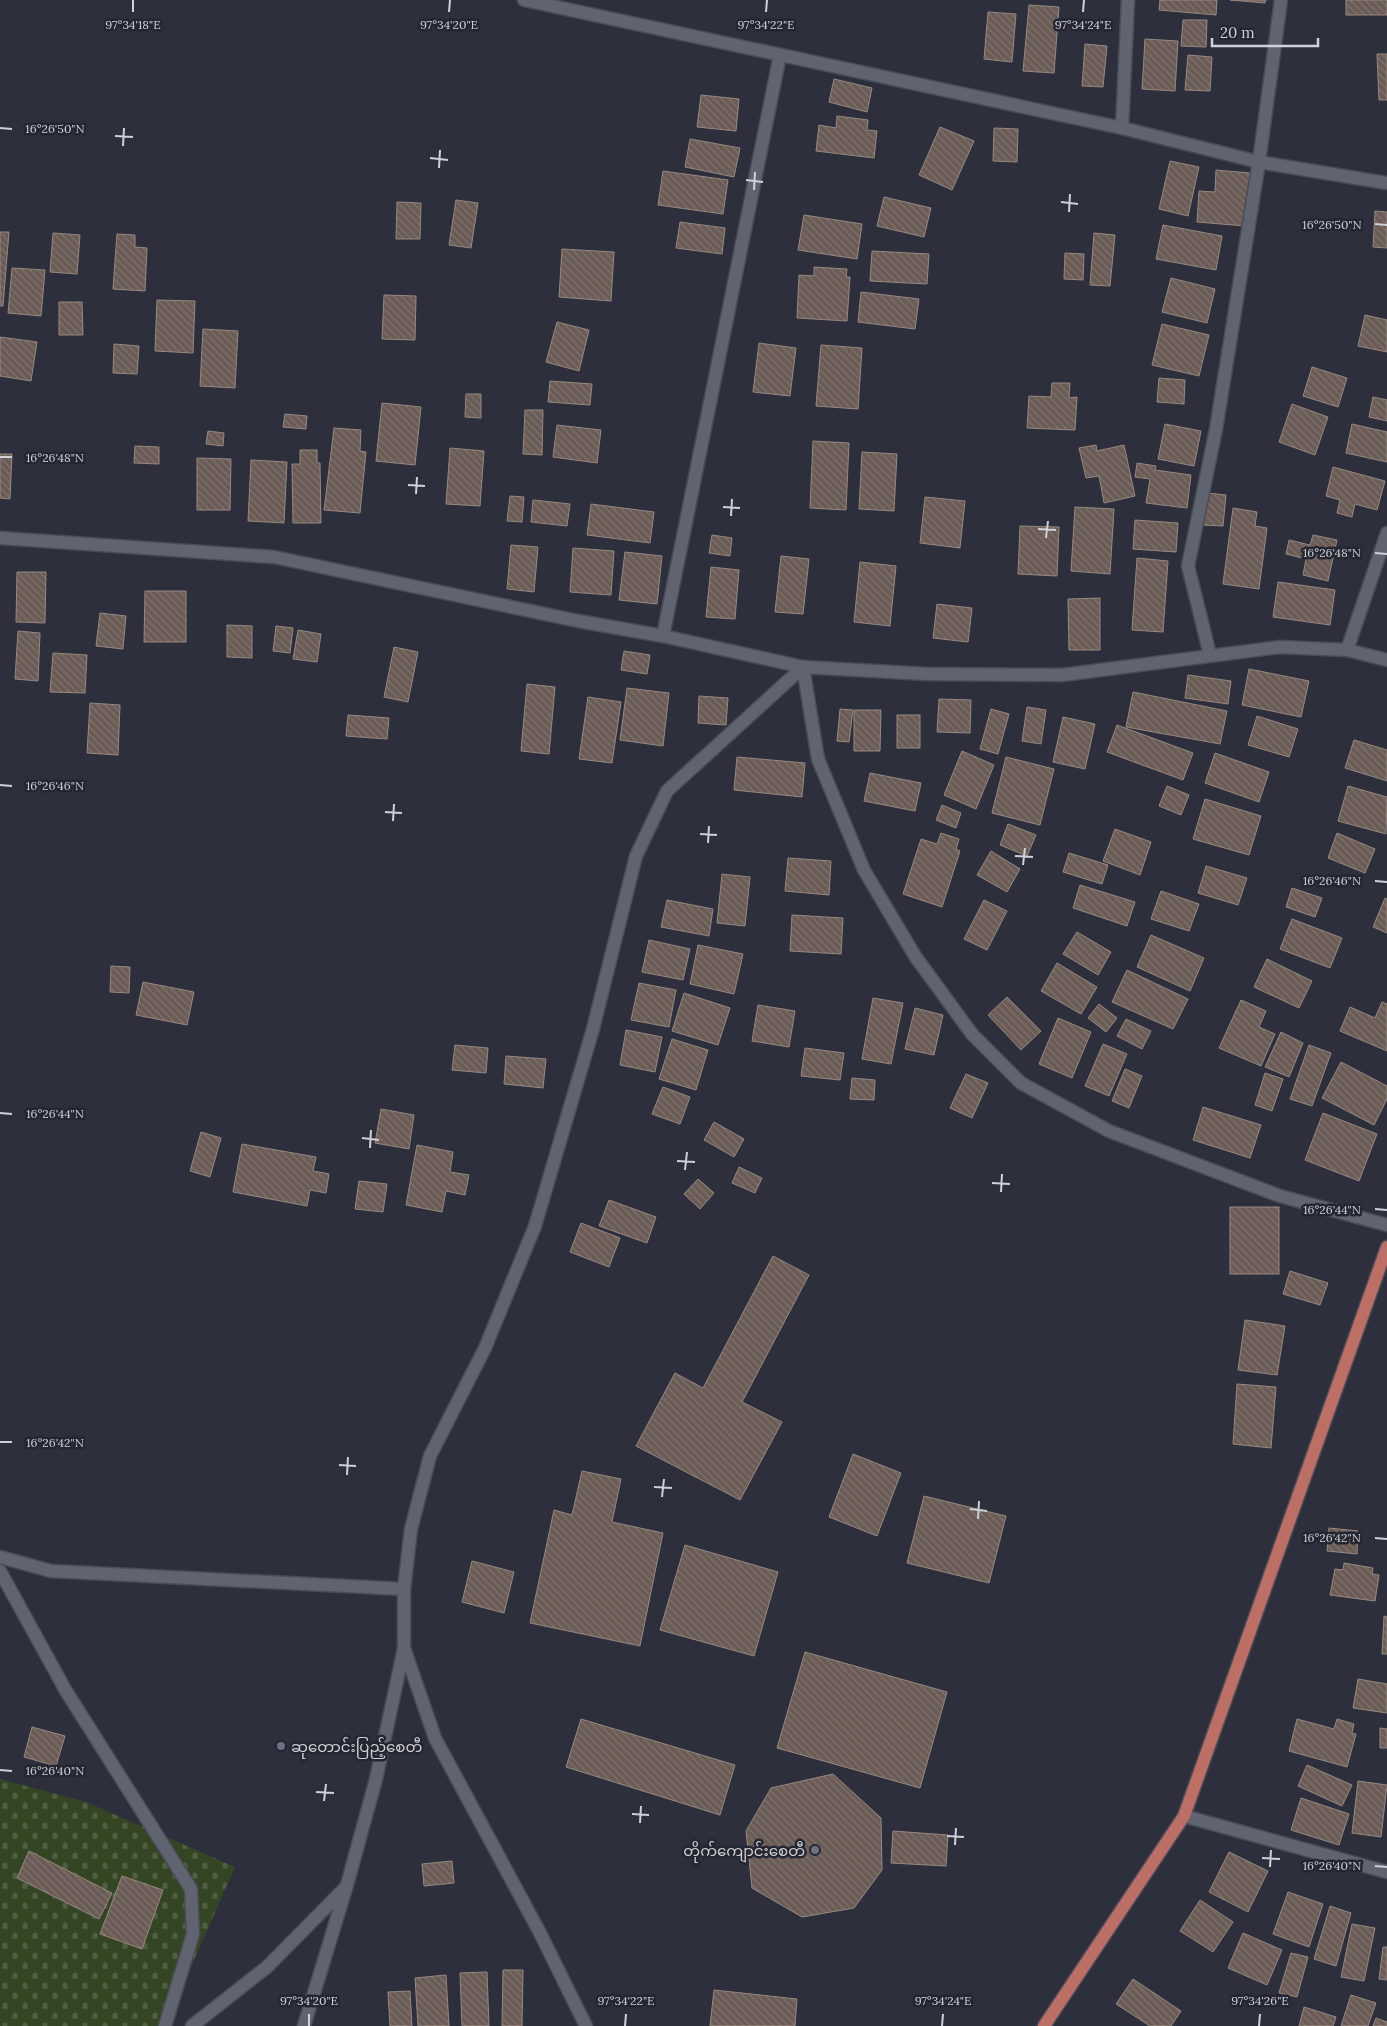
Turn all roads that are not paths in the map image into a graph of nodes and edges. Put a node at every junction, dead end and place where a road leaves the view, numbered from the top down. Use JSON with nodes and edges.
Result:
{"nodes":[{"id":1,"x":524,"y":0,"type":"edge"},
{"id":2,"x":1128,"y":0,"type":"edge"},
{"id":3,"x":1282,"y":0,"type":"edge"},
{"id":4,"x":780,"y":55,"type":"junction"},
{"id":5,"x":1122,"y":128,"type":"junction"},
{"id":6,"x":1259,"y":162,"type":"junction"},
{"id":7,"x":1387,"y":183,"type":"edge"},
{"id":8,"x":1387,"y":533,"type":"edge"},
{"id":9,"x":0,"y":538,"type":"edge"},
{"id":10,"x":663,"y":636,"type":"junction"},
{"id":11,"x":1347,"y":650,"type":"junction"},
{"id":12,"x":1210,"y":655,"type":"junction"},
{"id":13,"x":1387,"y":660,"type":"edge"},
{"id":14,"x":803,"y":667,"type":"junction"},
{"id":15,"x":1387,"y":1225,"type":"edge"},
{"id":16,"x":1387,"y":1247,"type":"edge"},
{"id":17,"x":0,"y":1557,"type":"edge"},
{"id":18,"x":0,"y":1571,"type":"edge"},
{"id":19,"x":404,"y":1588,"type":"junction"},
{"id":20,"x":404,"y":1648,"type":"junction"},
{"id":21,"x":1184,"y":1816,"type":"junction"},
{"id":22,"x":1387,"y":1872,"type":"edge"},
{"id":23,"x":347,"y":1885,"type":"junction"},
{"id":24,"x":165,"y":2026,"type":"edge"},
{"id":25,"x":192,"y":2026,"type":"edge"},
{"id":26,"x":304,"y":2026,"type":"edge"},
{"id":27,"x":586,"y":2026,"type":"edge"},
{"id":28,"x":1044,"y":2026,"type":"edge"}],
"edges":[{"from":1,"to":4,"type":"street"},
{"from":2,"to":5,"type":"street"},
{"from":3,"to":6,"type":"street"},
{"from":4,"to":5,"type":"street"},
{"from":4,"to":10,"type":"street"},
{"from":5,"to":6,"type":"street"},
{"from":6,"to":7,"type":"street"},
{"from":6,"to":12,"type":"street"},
{"from":8,"to":11,"type":"street"},
{"from":9,"to":10,"type":"street"},
{"from":10,"to":14,"type":"street"},
{"from":11,"to":12,"type":"street"},
{"from":11,"to":13,"type":"street"},
{"from":12,"to":14,"type":"street"},
{"from":14,"to":15,"type":"street"},
{"from":14,"to":19,"type":"street"},
{"from":16,"to":21,"type":"main road"},
{"from":17,"to":19,"type":"street"},
{"from":18,"to":24,"type":"street"},
{"from":19,"to":20,"type":"street"},
{"from":20,"to":23,"type":"street"},
{"from":20,"to":27,"type":"street"},
{"from":21,"to":22,"type":"street"},
{"from":21,"to":28,"type":"main road"},
{"from":23,"to":25,"type":"street"},
{"from":23,"to":26,"type":"street"}]}
